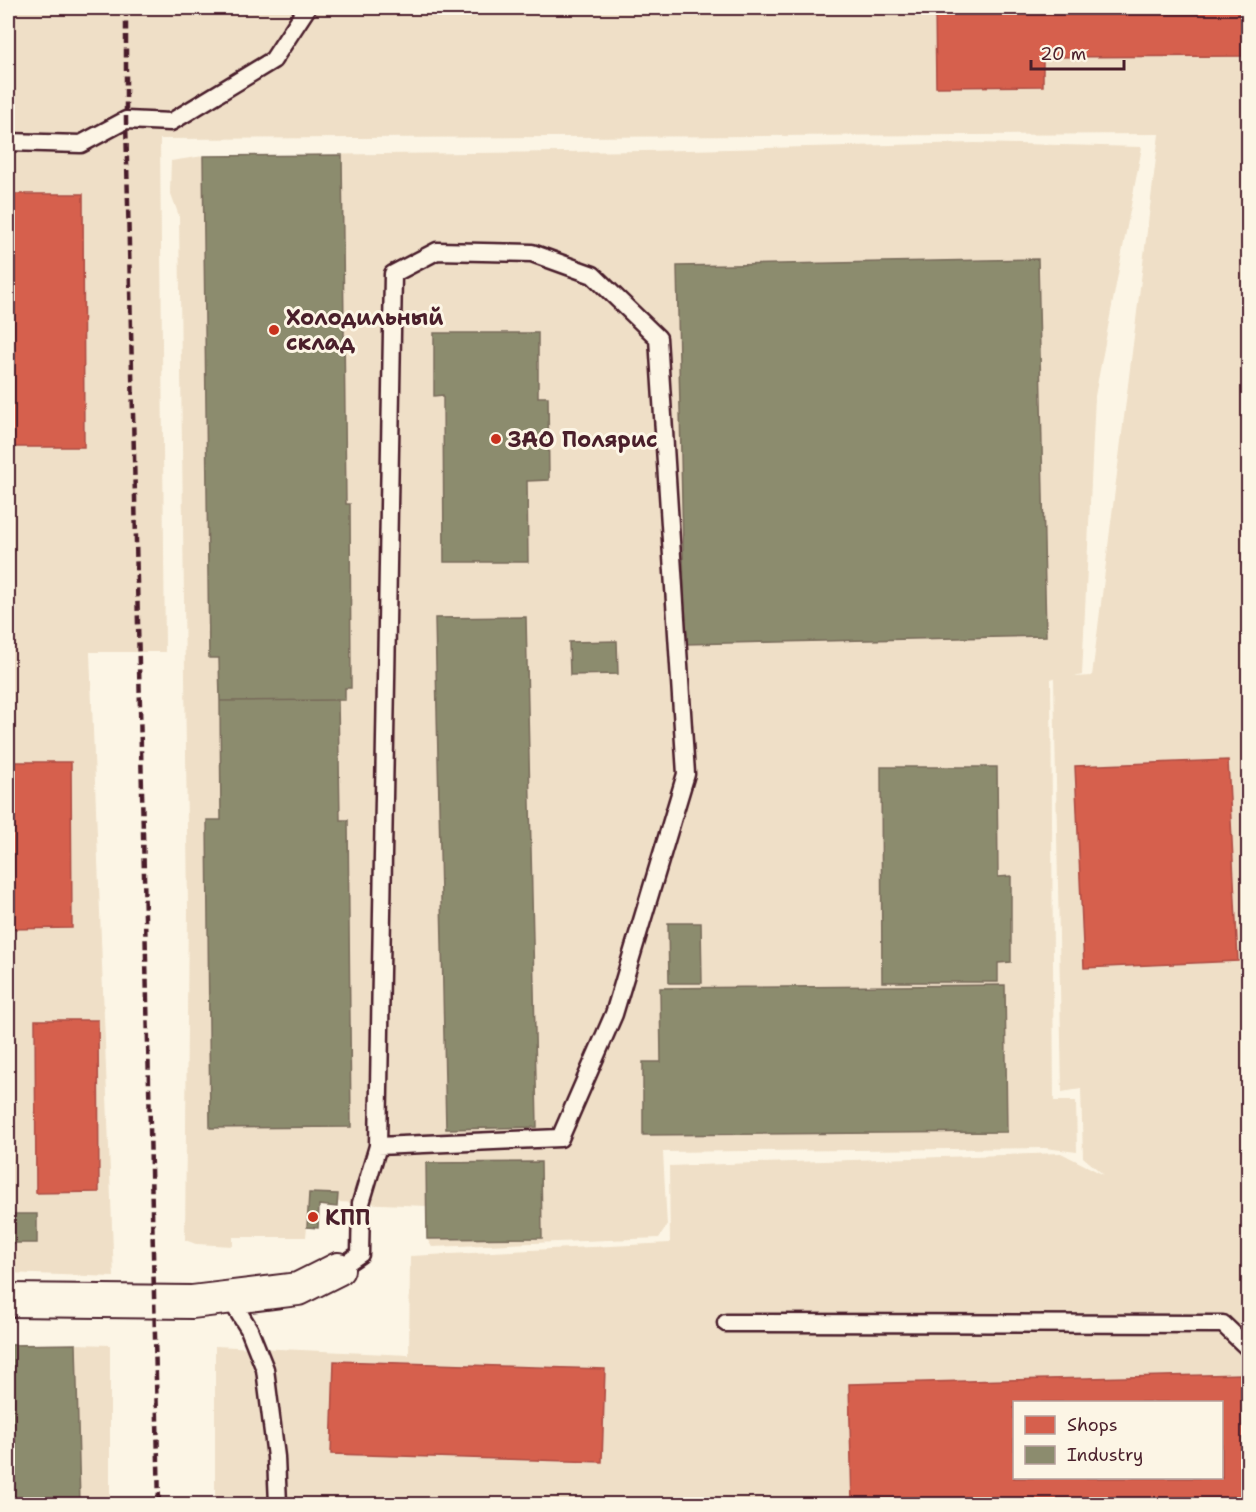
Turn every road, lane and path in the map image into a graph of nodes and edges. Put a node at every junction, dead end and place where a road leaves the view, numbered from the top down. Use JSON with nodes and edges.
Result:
{"nodes":[{"id":1,"x":307,"y":8,"type":"edge"},
{"id":2,"x":8,"y":142,"type":"edge"},
{"id":3,"x":378,"y":1146,"type":"junction"},
{"id":4,"x":338,"y":1269,"type":"joint"},
{"id":5,"x":229,"y":1297,"type":"junction"},
{"id":6,"x":8,"y":1300,"type":"edge"},
{"id":7,"x":726,"y":1323,"type":"dead end"},
{"id":8,"x":1248,"y":1348,"type":"edge"},
{"id":9,"x":278,"y":1504,"type":"edge"}],
"edges":[{"from":1,"to":2,"type":"lane"},
{"from":3,"to":3,"type":"lane"},
{"from":3,"to":4,"type":"lane"},
{"from":4,"to":5,"type":"street"},
{"from":5,"to":6,"type":"street"},
{"from":5,"to":9,"type":"lane"},
{"from":7,"to":8,"type":"lane"}]}
